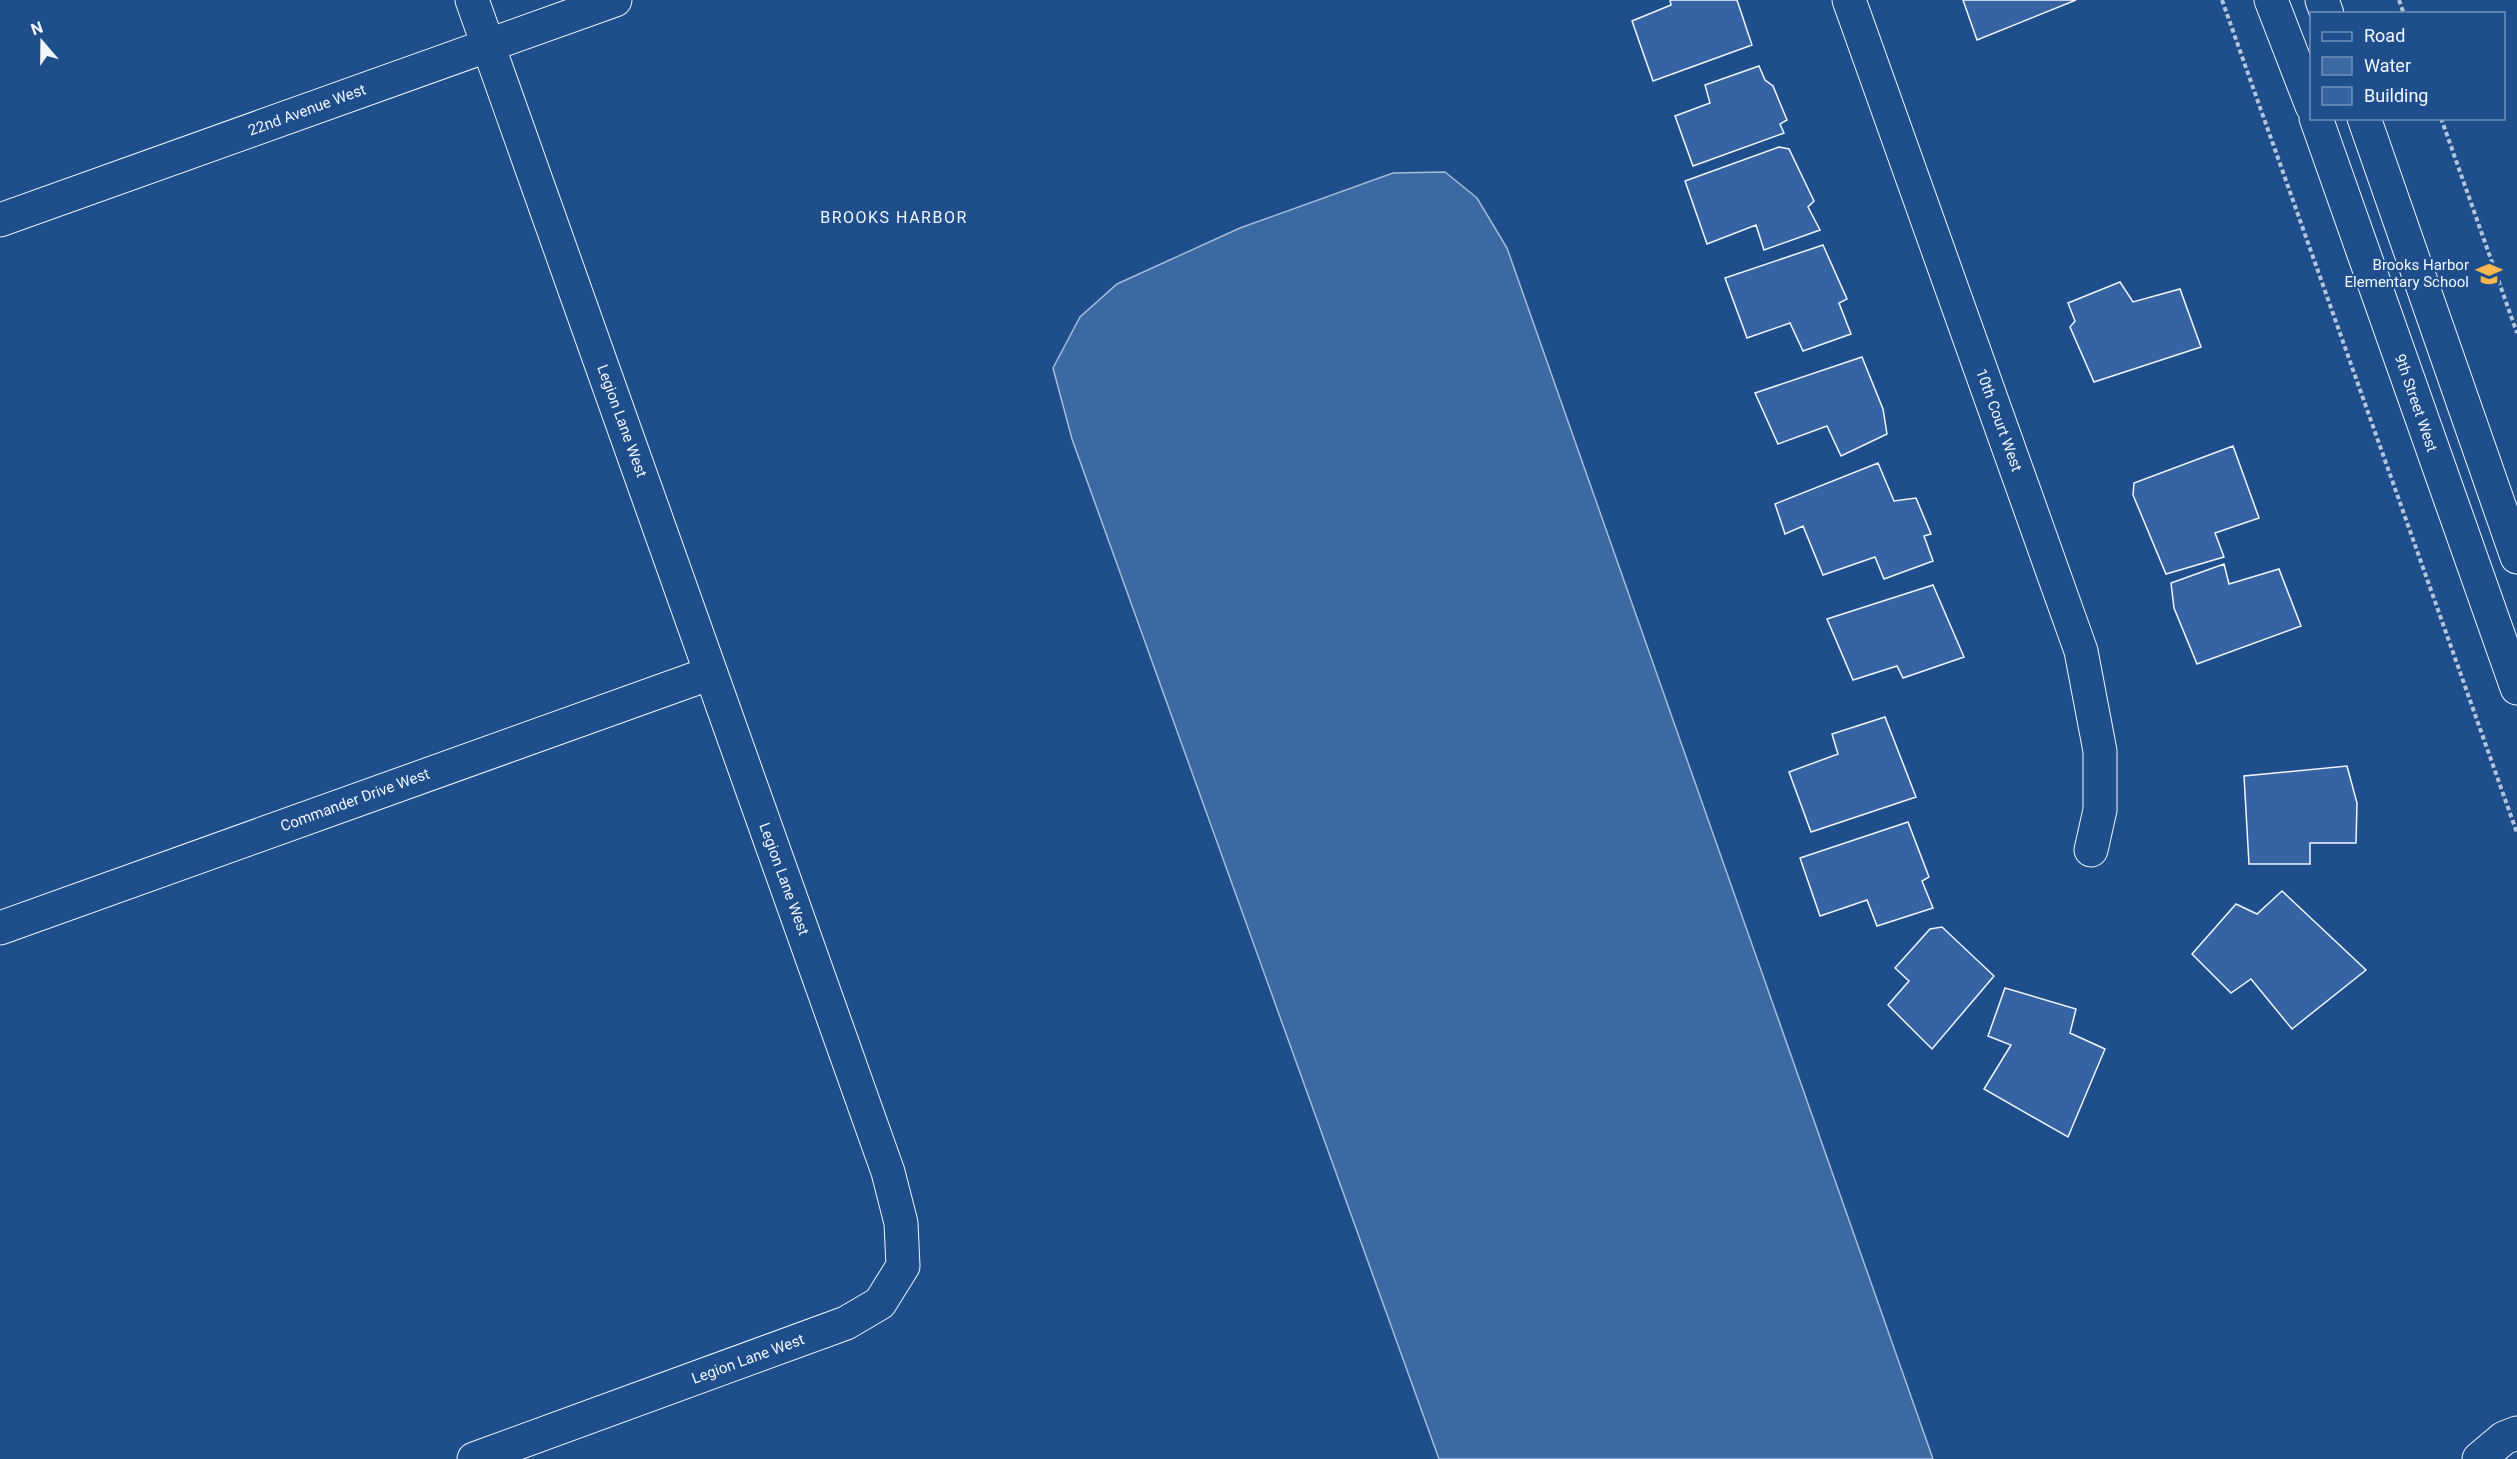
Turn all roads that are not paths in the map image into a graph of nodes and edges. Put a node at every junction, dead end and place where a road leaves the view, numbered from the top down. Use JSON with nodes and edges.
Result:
{"nodes":[{"id":1,"x":472,"y":0,"type":"edge"},
{"id":2,"x":615,"y":0,"type":"edge"},
{"id":3,"x":1849,"y":0,"type":"edge"},
{"id":4,"x":2271,"y":0,"type":"edge"},
{"id":5,"x":488,"y":45,"type":"junction"},
{"id":6,"x":2310,"y":101,"type":"edge"},
{"id":7,"x":2317,"y":120,"type":"edge"},
{"id":8,"x":2365,"y":120,"type":"edge"},
{"id":9,"x":0,"y":220,"type":"edge"},
{"id":10,"x":2517,"y":557,"type":"edge"},
{"id":11,"x":711,"y":673,"type":"junction"},
{"id":12,"x":2517,"y":688,"type":"edge"},
{"id":13,"x":2091,"y":850,"type":"dead end"},
{"id":14,"x":0,"y":928,"type":"edge"},
{"id":15,"x":2517,"y":1433,"type":"edge"},
{"id":16,"x":474,"y":1459,"type":"edge"},
{"id":17,"x":2478,"y":1459,"type":"edge"}],
"edges":[{"from":1,"to":5,"type":"street","name":"Legion Lane West"},
{"from":2,"to":5,"type":"street","name":"22nd Avenue West"},
{"from":3,"to":13,"type":"street","name":"10th Court West"},
{"from":4,"to":6,"type":"street"},
{"from":5,"to":9,"type":"street","name":"22nd Avenue West"},
{"from":5,"to":11,"type":"street","name":"Legion Lane West"},
{"from":7,"to":12,"type":"street","name":"9th Street West"},
{"from":8,"to":10,"type":"street"},
{"from":11,"to":14,"type":"street","name":"Commander Drive West"},
{"from":11,"to":16,"type":"street","name":"Legion Lane West"},
{"from":15,"to":17,"type":"street"}]}
